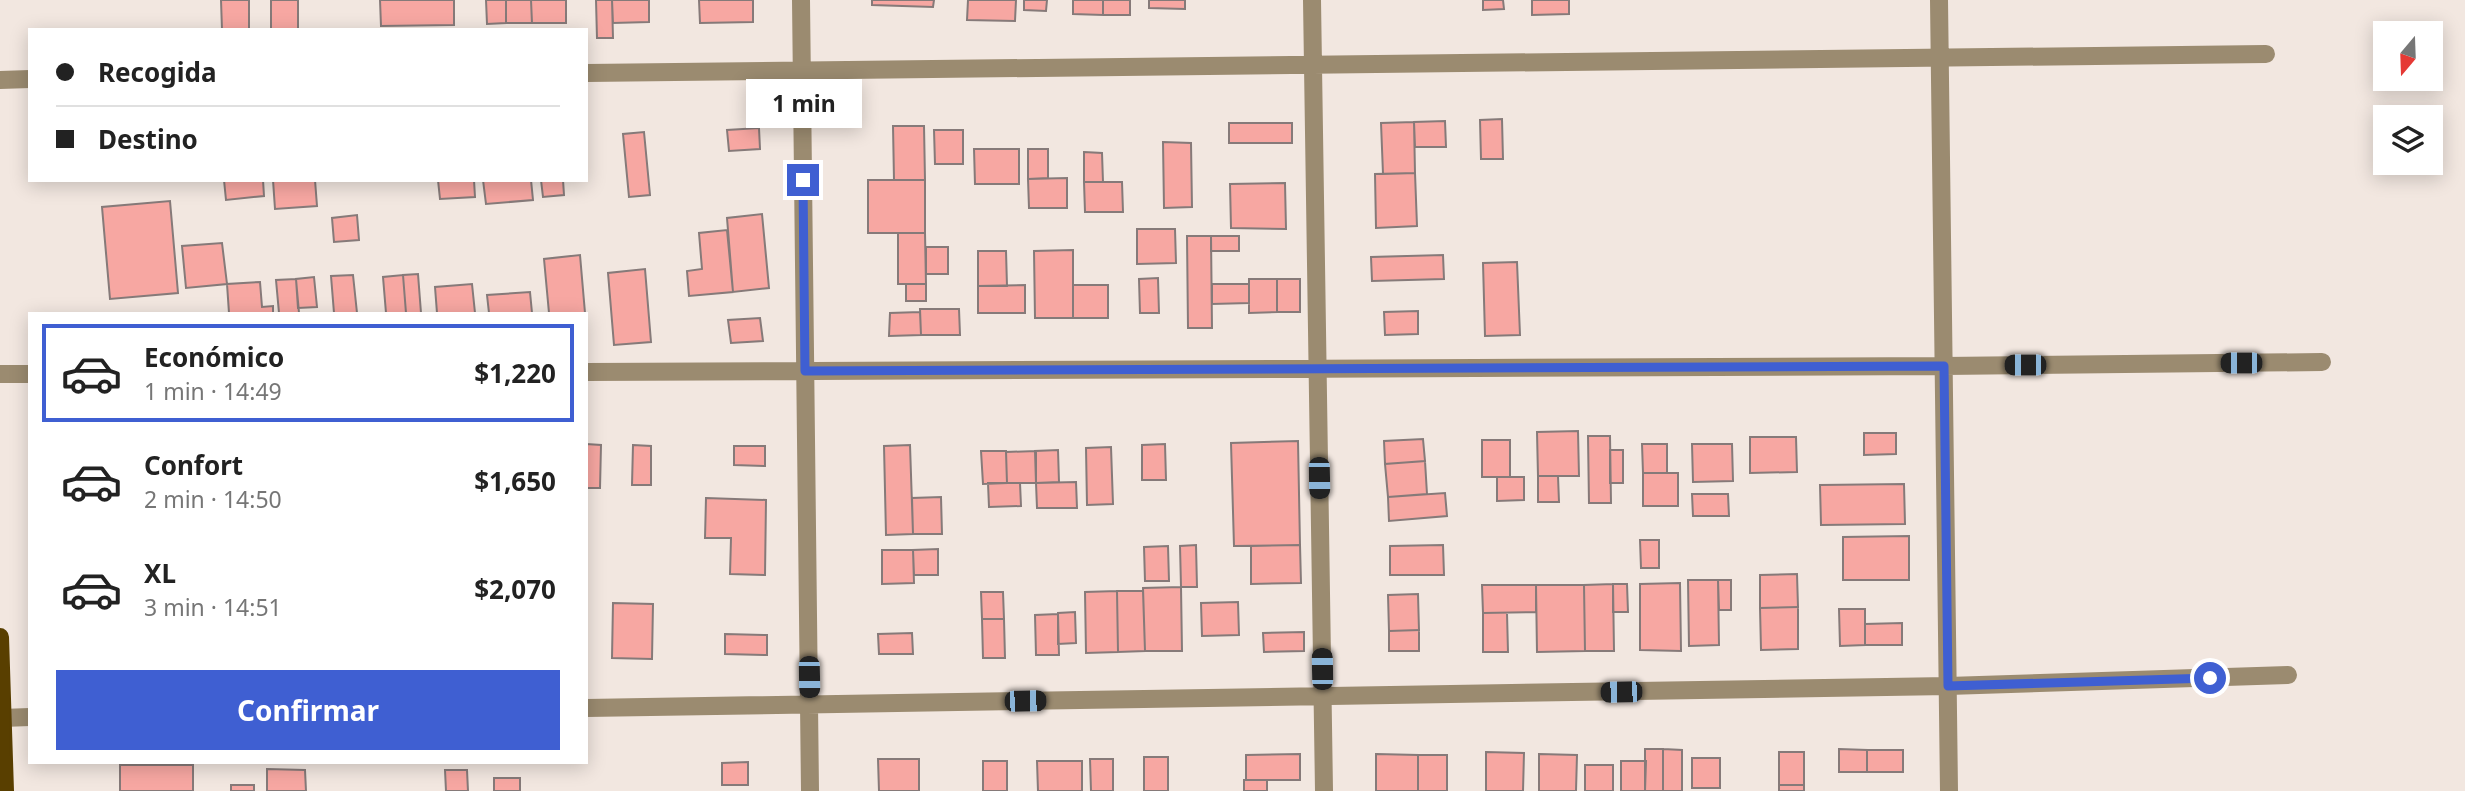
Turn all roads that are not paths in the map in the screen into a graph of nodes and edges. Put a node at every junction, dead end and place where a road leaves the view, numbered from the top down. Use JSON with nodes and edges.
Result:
{"nodes":[{"id":1,"x":801,"y":0,"type":"edge"},
{"id":2,"x":1312,"y":0,"type":"edge"},
{"id":3,"x":1939,"y":0,"type":"edge"},
{"id":4,"x":2266,"y":54,"type":"dead end"},
{"id":5,"x":1940,"y":57,"type":"junction"},
{"id":6,"x":1313,"y":65,"type":"junction"},
{"id":7,"x":802,"y":71,"type":"junction"},
{"id":8,"x":588,"y":73,"type":"edge"},
{"id":9,"x":28,"y":79,"type":"edge"},
{"id":10,"x":0,"y":80,"type":"edge"},
{"id":11,"x":2322,"y":362,"type":"dead end"},
{"id":12,"x":1944,"y":366,"type":"junction"},
{"id":13,"x":1318,"y":369,"type":"junction"},
{"id":14,"x":805,"y":371,"type":"junction"},
{"id":15,"x":588,"y":372,"type":"edge"},
{"id":16,"x":0,"y":374,"type":"edge"},
{"id":17,"x":28,"y":374,"type":"edge"},
{"id":18,"x":0,"y":637,"type":"edge"},
{"id":19,"x":2288,"y":676,"type":"dead end"},
{"id":20,"x":1948,"y":686,"type":"junction"},
{"id":21,"x":1322,"y":696,"type":"junction"},
{"id":22,"x":809,"y":705,"type":"junction"},
{"id":23,"x":588,"y":708,"type":"edge"},
{"id":24,"x":2,"y":718,"type":"junction"},
{"id":25,"x":28,"y":718,"type":"edge"},
{"id":26,"x":5,"y":791,"type":"edge"},
{"id":27,"x":810,"y":791,"type":"edge"},
{"id":28,"x":1324,"y":791,"type":"edge"},
{"id":29,"x":1949,"y":791,"type":"edge"}],
"edges":[{"from":1,"to":7,"type":"street"},
{"from":2,"to":6,"type":"street"},
{"from":3,"to":5,"type":"street"},
{"from":4,"to":5,"type":"street"},
{"from":5,"to":6,"type":"street"},
{"from":5,"to":12,"type":"street"},
{"from":6,"to":7,"type":"street"},
{"from":6,"to":13,"type":"street"},
{"from":7,"to":8,"type":"street"},
{"from":7,"to":14,"type":"street"},
{"from":9,"to":10,"type":"street"},
{"from":11,"to":12,"type":"street"},
{"from":12,"to":13,"type":"street"},
{"from":12,"to":20,"type":"street"},
{"from":13,"to":14,"type":"street"},
{"from":13,"to":21,"type":"street"},
{"from":14,"to":15,"type":"street"},
{"from":14,"to":22,"type":"street"},
{"from":16,"to":17,"type":"street"},
{"from":18,"to":24,"type":"main road"},
{"from":19,"to":20,"type":"street"},
{"from":20,"to":21,"type":"street"},
{"from":20,"to":29,"type":"street"},
{"from":21,"to":22,"type":"street"},
{"from":21,"to":28,"type":"street"},
{"from":22,"to":23,"type":"street"},
{"from":22,"to":27,"type":"street"},
{"from":24,"to":25,"type":"street"},
{"from":24,"to":26,"type":"main road"}]}
